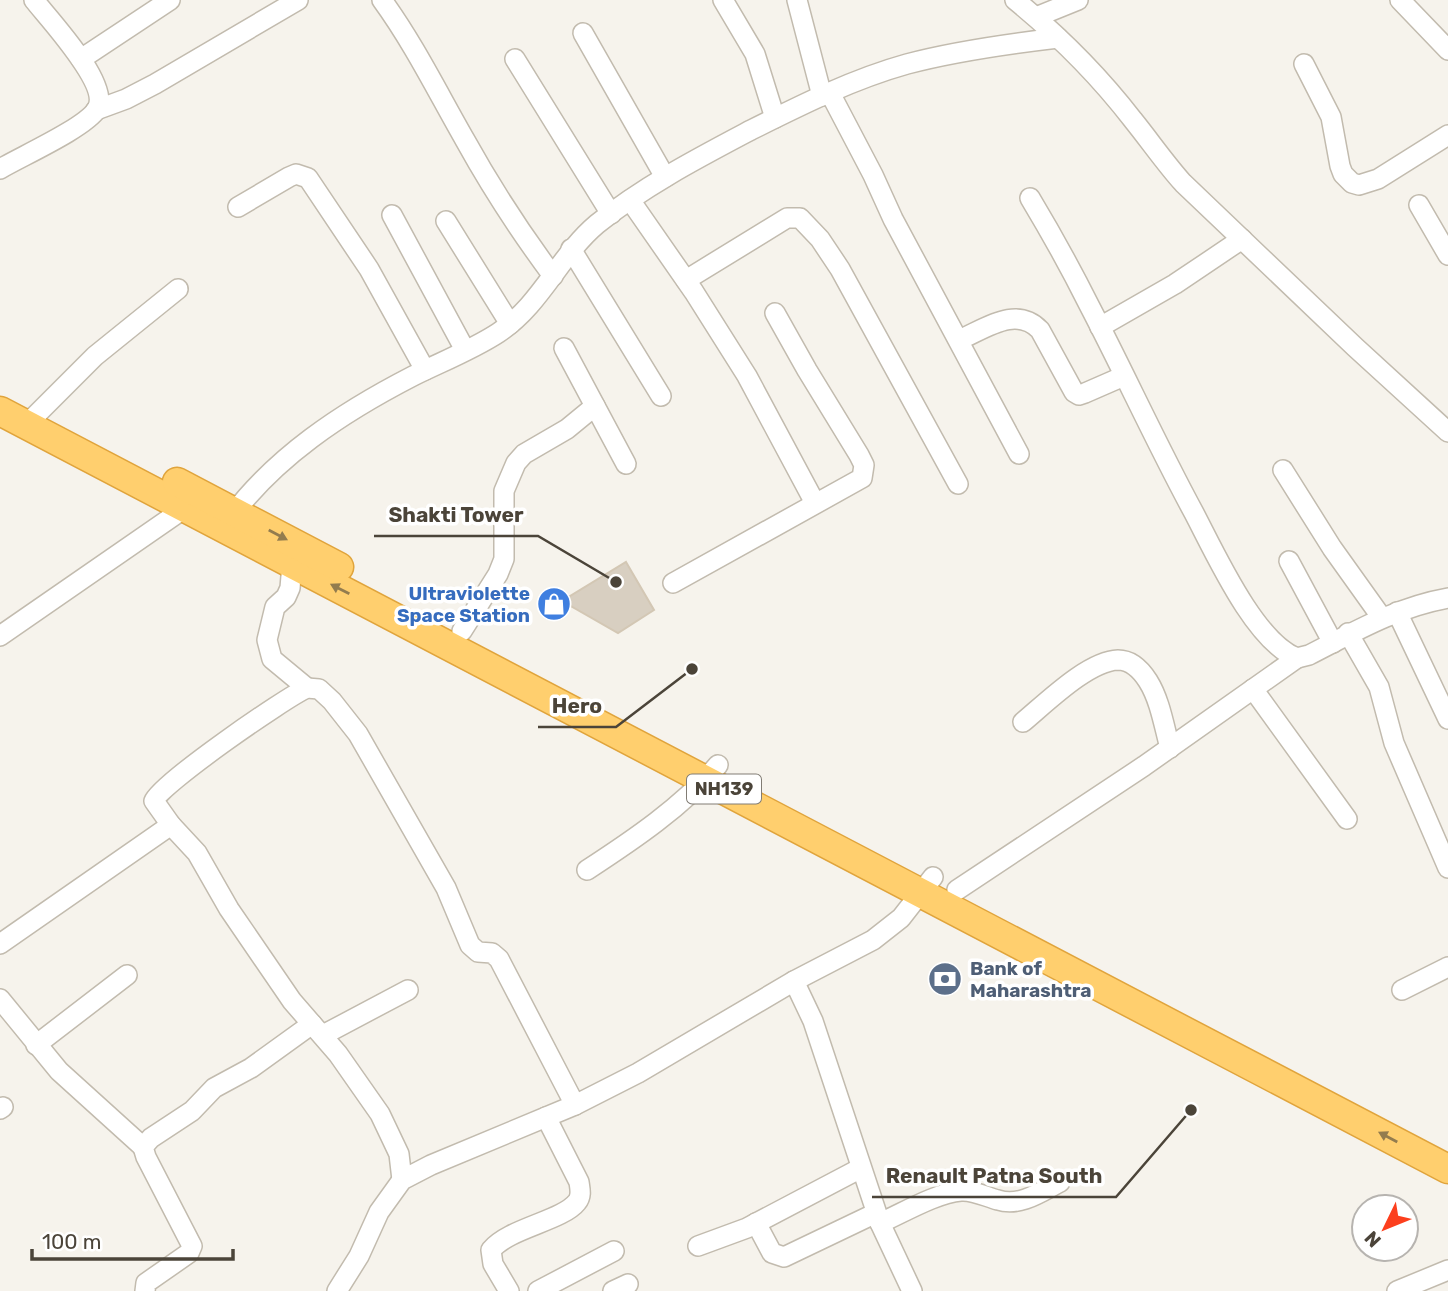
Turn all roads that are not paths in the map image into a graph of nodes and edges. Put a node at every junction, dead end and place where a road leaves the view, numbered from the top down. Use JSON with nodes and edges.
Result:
{"nodes":[{"id":1,"x":34,"y":0,"type":"edge"},
{"id":2,"x":170,"y":0,"type":"edge"},
{"id":3,"x":298,"y":0,"type":"edge"},
{"id":4,"x":382,"y":0,"type":"edge"},
{"id":5,"x":723,"y":0,"type":"edge"},
{"id":6,"x":797,"y":0,"type":"edge"},
{"id":7,"x":1015,"y":0,"type":"edge"},
{"id":8,"x":1078,"y":0,"type":"edge"},
{"id":9,"x":1400,"y":0,"type":"edge"},
{"id":10,"x":275,"y":6,"type":"edge"},
{"id":11,"x":1036,"y":17,"type":"junction"},
{"id":12,"x":583,"y":33,"type":"dead end"},
{"id":13,"x":1058,"y":38,"type":"junction"},
{"id":14,"x":1448,"y":50,"type":"edge"},
{"id":15,"x":80,"y":60,"type":"junction"},
{"id":16,"x":515,"y":60,"type":"dead end"},
{"id":17,"x":1304,"y":64,"type":"dead end"},
{"id":18,"x":826,"y":95,"type":"junction"},
{"id":19,"x":96,"y":110,"type":"junction"},
{"id":20,"x":775,"y":118,"type":"junction"},
{"id":21,"x":1448,"y":135,"type":"edge"},
{"id":22,"x":0,"y":169,"type":"edge"},
{"id":23,"x":665,"y":177,"type":"junction"},
{"id":24,"x":1030,"y":198,"type":"dead end"},
{"id":25,"x":630,"y":200,"type":"junction"},
{"id":26,"x":1419,"y":205,"type":"dead end"},
{"id":27,"x":238,"y":207,"type":"dead end"},
{"id":28,"x":611,"y":214,"type":"junction"},
{"id":29,"x":392,"y":215,"type":"dead end"},
{"id":30,"x":446,"y":221,"type":"dead end"},
{"id":31,"x":1242,"y":239,"type":"junction"},
{"id":32,"x":571,"y":249,"type":"junction"},
{"id":33,"x":1448,"y":255,"type":"edge"},
{"id":34,"x":553,"y":276,"type":"junction"},
{"id":35,"x":686,"y":280,"type":"junction"},
{"id":36,"x":178,"y":289,"type":"dead end"},
{"id":37,"x":775,"y":313,"type":"dead end"},
{"id":38,"x":510,"y":324,"type":"junction"},
{"id":39,"x":1100,"y":327,"type":"junction"},
{"id":40,"x":959,"y":340,"type":"junction"},
{"id":41,"x":564,"y":348,"type":"dead end"},
{"id":42,"x":466,"y":350,"type":"junction"},
{"id":43,"x":425,"y":370,"type":"junction"},
{"id":44,"x":1124,"y":376,"type":"junction"},
{"id":45,"x":0,"y":390,"type":"edge"},
{"id":46,"x":661,"y":396,"type":"dead end"},
{"id":47,"x":595,"y":407,"type":"junction"},
{"id":48,"x":0,"y":411,"type":"edge"},
{"id":49,"x":33,"y":418,"type":"junction"},
{"id":50,"x":1448,"y":432,"type":"edge"},
{"id":51,"x":1019,"y":454,"type":"dead end"},
{"id":52,"x":626,"y":464,"type":"dead end"},
{"id":53,"x":1283,"y":470,"type":"dead end"},
{"id":54,"x":958,"y":484,"type":"dead end"},
{"id":55,"x":815,"y":503,"type":"junction"},
{"id":56,"x":185,"y":508,"type":"junction"},
{"id":57,"x":229,"y":520,"type":"junction"},
{"id":58,"x":1289,"y":561,"type":"dead end"},
{"id":59,"x":292,"y":564,"type":"junction"},
{"id":60,"x":673,"y":583,"type":"dead end"},
{"id":61,"x":1448,"y":598,"type":"edge"},
{"id":62,"x":1389,"y":615,"type":"junction"},
{"id":63,"x":462,"y":631,"type":"junction"},
{"id":64,"x":0,"y":636,"type":"edge"},
{"id":65,"x":1340,"y":638,"type":"junction"},
{"id":66,"x":1297,"y":658,"type":"junction"},
{"id":67,"x":307,"y":688,"type":"junction"},
{"id":68,"x":1253,"y":689,"type":"junction"},
{"id":69,"x":1448,"y":719,"type":"edge"},
{"id":70,"x":1023,"y":722,"type":"dead end"},
{"id":71,"x":1170,"y":748,"type":"junction"},
{"id":72,"x":712,"y":772,"type":"junction"},
{"id":73,"x":1347,"y":819,"type":"dead end"},
{"id":74,"x":171,"y":825,"type":"junction"},
{"id":75,"x":1448,"y":868,"type":"edge"},
{"id":76,"x":587,"y":870,"type":"dead end"},
{"id":77,"x":937,"y":887,"type":"junction"},
{"id":78,"x":0,"y":944,"type":"edge"},
{"id":79,"x":1448,"y":967,"type":"edge"},
{"id":80,"x":127,"y":975,"type":"dead end"},
{"id":81,"x":793,"y":981,"type":"junction"},
{"id":82,"x":408,"y":990,"type":"dead end"},
{"id":83,"x":1402,"y":990,"type":"dead end"},
{"id":84,"x":0,"y":999,"type":"edge"},
{"id":85,"x":317,"y":1029,"type":"junction"},
{"id":86,"x":36,"y":1045,"type":"junction"},
{"id":87,"x":1310,"y":1085,"type":"junction"},
{"id":88,"x":575,"y":1105,"type":"junction"},
{"id":89,"x":546,"y":1117,"type":"junction"},
{"id":90,"x":143,"y":1147,"type":"junction"},
{"id":91,"x":1448,"y":1148,"type":"edge"},
{"id":92,"x":861,"y":1168,"type":"junction"},
{"id":93,"x":1448,"y":1169,"type":"edge"},
{"id":94,"x":402,"y":1180,"type":"junction"},
{"id":95,"x":1060,"y":1182,"type":"dead end"},
{"id":96,"x":878,"y":1218,"type":"junction"},
{"id":97,"x":756,"y":1223,"type":"junction"},
{"id":98,"x":698,"y":1246,"type":"dead end"},
{"id":99,"x":614,"y":1251,"type":"dead end"},
{"id":100,"x":1448,"y":1270,"type":"edge"},
{"id":101,"x":1400,"y":1290,"type":"edge"},
{"id":102,"x":145,"y":1291,"type":"edge"},
{"id":103,"x":337,"y":1291,"type":"edge"},
{"id":104,"x":509,"y":1291,"type":"edge"},
{"id":105,"x":538,"y":1291,"type":"edge"},
{"id":106,"x":912,"y":1291,"type":"edge"}],
"edges":[{"from":1,"to":15,"type":"street"},
{"from":2,"to":15,"type":"street"},
{"from":3,"to":10,"type":"street"},
{"from":4,"to":34,"type":"street"},
{"from":5,"to":20,"type":"street"},
{"from":6,"to":18,"type":"street"},
{"from":7,"to":11,"type":"street"},
{"from":8,"to":11,"type":"street"},
{"from":9,"to":14,"type":"street"},
{"from":10,"to":19,"type":"street"},
{"from":11,"to":13,"type":"street"},
{"from":12,"to":23,"type":"street"},
{"from":13,"to":18,"type":"street"},
{"from":13,"to":31,"type":"street"},
{"from":15,"to":19,"type":"street"},
{"from":16,"to":28,"type":"street"},
{"from":17,"to":21,"type":"street"},
{"from":18,"to":20,"type":"street"},
{"from":18,"to":40,"type":"street"},
{"from":19,"to":22,"type":"street"},
{"from":20,"to":23,"type":"street"},
{"from":23,"to":25,"type":"street"},
{"from":24,"to":39,"type":"street"},
{"from":25,"to":28,"type":"street"},
{"from":25,"to":35,"type":"street"},
{"from":26,"to":33,"type":"street"},
{"from":27,"to":43,"type":"street"},
{"from":28,"to":32,"type":"street"},
{"from":29,"to":42,"type":"street"},
{"from":30,"to":38,"type":"street"},
{"from":31,"to":39,"type":"street"},
{"from":31,"to":50,"type":"street"},
{"from":32,"to":34,"type":"street"},
{"from":32,"to":46,"type":"street"},
{"from":34,"to":38,"type":"street"},
{"from":35,"to":54,"type":"street"},
{"from":35,"to":55,"type":"street"},
{"from":36,"to":49,"type":"street"},
{"from":37,"to":55,"type":"street"},
{"from":38,"to":42,"type":"street"},
{"from":39,"to":44,"type":"street"},
{"from":40,"to":44,"type":"street"},
{"from":40,"to":51,"type":"street"},
{"from":41,"to":47,"type":"street"},
{"from":42,"to":43,"type":"street"},
{"from":43,"to":57,"type":"street"},
{"from":44,"to":66,"type":"street"},
{"from":45,"to":49,"type":"highway","number":"NH139"},
{"from":47,"to":52,"type":"street"},
{"from":47,"to":63,"type":"street"},
{"from":48,"to":49,"type":"highway","number":"NH139"},
{"from":49,"to":56,"type":"highway","number":"NH139"},
{"from":49,"to":57,"type":"highway","number":"NH139"},
{"from":53,"to":62,"type":"street"},
{"from":55,"to":60,"type":"street"},
{"from":56,"to":57,"type":"highway","number":"NH139"},
{"from":56,"to":64,"type":"street"},
{"from":57,"to":59,"type":"highway","number":"NH139"},
{"from":57,"to":63,"type":"highway","number":"NH139","one_way":true},
{"from":58,"to":65,"type":"street"},
{"from":59,"to":67,"type":"street"},
{"from":72,"to":59,"type":"highway","number":"NH139","one_way":true},
{"from":61,"to":62,"type":"street"},
{"from":62,"to":65,"type":"street"},
{"from":62,"to":69,"type":"street"},
{"from":63,"to":72,"type":"highway","number":"NH139"},
{"from":65,"to":66,"type":"street"},
{"from":65,"to":75,"type":"street"},
{"from":66,"to":68,"type":"street"},
{"from":67,"to":74,"type":"street"},
{"from":67,"to":88,"type":"street"},
{"from":68,"to":71,"type":"street"},
{"from":68,"to":73,"type":"street"},
{"from":70,"to":71,"type":"street"},
{"from":71,"to":77,"type":"street"},
{"from":72,"to":76,"type":"street"},
{"from":72,"to":77,"type":"highway","number":"NH139"},
{"from":74,"to":78,"type":"street"},
{"from":74,"to":85,"type":"street"},
{"from":77,"to":81,"type":"street"},
{"from":77,"to":87,"type":"highway","number":"NH139"},
{"from":79,"to":83,"type":"street"},
{"from":80,"to":86,"type":"street"},
{"from":81,"to":88,"type":"street"},
{"from":81,"to":92,"type":"street"},
{"from":82,"to":85,"type":"street"},
{"from":84,"to":86,"type":"street"},
{"from":85,"to":90,"type":"street"},
{"from":85,"to":94,"type":"street"},
{"from":86,"to":90,"type":"street"},
{"from":87,"to":91,"type":"highway","number":"NH139"},
{"from":93,"to":87,"type":"highway","number":"NH139","one_way":true},
{"from":88,"to":89,"type":"street"},
{"from":89,"to":94,"type":"street"},
{"from":89,"to":104,"type":"street"},
{"from":90,"to":102,"type":"street"},
{"from":92,"to":96,"type":"street"},
{"from":92,"to":97,"type":"street"},
{"from":94,"to":103,"type":"street"},
{"from":95,"to":96,"type":"street"},
{"from":96,"to":97,"type":"street"},
{"from":96,"to":106,"type":"street"},
{"from":97,"to":98,"type":"street"},
{"from":99,"to":105,"type":"street"},
{"from":100,"to":101,"type":"street"}]}
